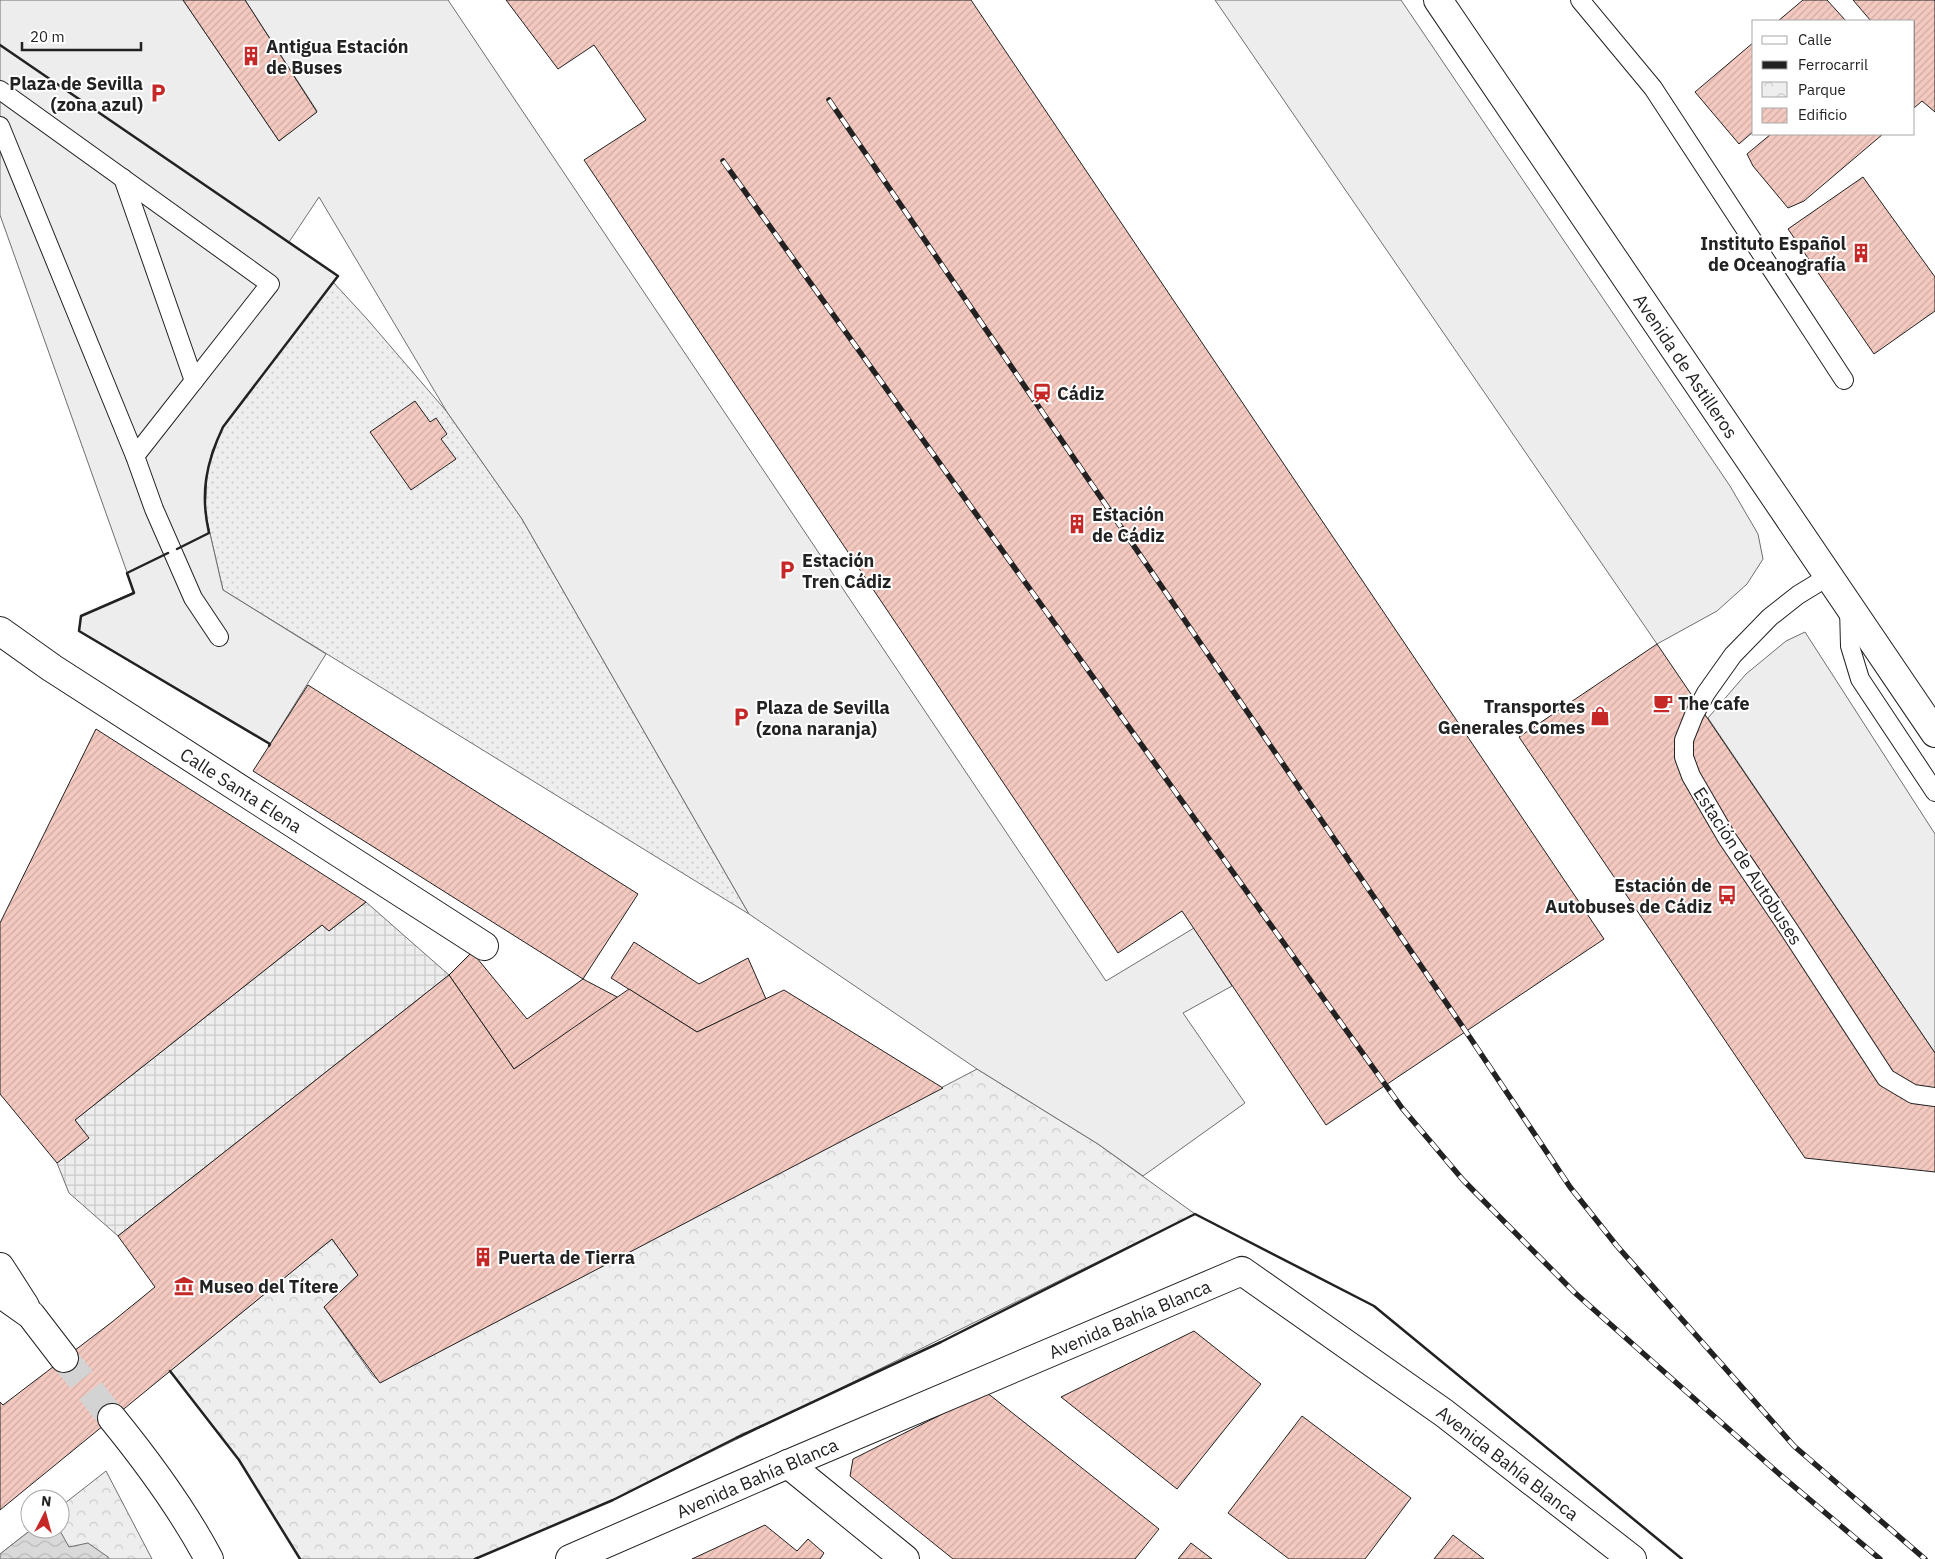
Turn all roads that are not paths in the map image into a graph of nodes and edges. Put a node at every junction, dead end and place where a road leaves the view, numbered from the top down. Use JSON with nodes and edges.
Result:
{"nodes":[{"id":1,"x":1438,"y":0,"type":"edge"},
{"id":2,"x":1580,"y":0,"type":"edge"},
{"id":3,"x":0,"y":90,"type":"edge"},
{"id":4,"x":0,"y":126,"type":"edge"},
{"id":5,"x":123,"y":178,"type":"junction"},
{"id":6,"x":1844,"y":380,"type":"dead end"},
{"id":7,"x":194,"y":381,"type":"junction"},
{"id":8,"x":135,"y":456,"type":"junction"},
{"id":9,"x":1829,"y":576,"type":"junction"},
{"id":10,"x":1849,"y":605,"type":"junction"},
{"id":11,"x":0,"y":632,"type":"edge"},
{"id":12,"x":219,"y":637,"type":"dead end"},
{"id":13,"x":1935,"y":733,"type":"edge"},
{"id":14,"x":1935,"y":792,"type":"edge"},
{"id":15,"x":484,"y":946,"type":"dead end"},
{"id":16,"x":1935,"y":1097,"type":"edge"},
{"id":17,"x":0,"y":1267,"type":"edge"},
{"id":18,"x":0,"y":1293,"type":"edge"},
{"id":19,"x":32,"y":1315,"type":"junction"},
{"id":20,"x":64,"y":1358,"type":"tunnel mouth"},
{"id":21,"x":112,"y":1418,"type":"tunnel mouth"},
{"id":22,"x":788,"y":1464,"type":"junction"},
{"id":23,"x":209,"y":1558,"type":"edge"},
{"id":24,"x":570,"y":1559,"type":"edge"},
{"id":25,"x":905,"y":1559,"type":"edge"},
{"id":26,"x":1632,"y":1559,"type":"edge"}],
"edges":[{"from":1,"to":9,"type":"street","name":"Avenida de Astilleros"},
{"from":2,"to":6,"type":"lane"},
{"from":3,"to":5,"type":"lane"},
{"from":4,"to":8,"type":"lane"},
{"from":5,"to":7,"type":"lane"},
{"from":5,"to":7,"type":"lane"},
{"from":7,"to":8,"type":"lane"},
{"from":8,"to":12,"type":"lane"},
{"from":9,"to":10,"type":"street","name":"Avenida de Astilleros"},
{"from":9,"to":16,"type":"lane","name":"Estación de Autobuses"},
{"from":10,"to":13,"type":"street","name":"Avenida de Astilleros"},
{"from":10,"to":14,"type":"lane"},
{"from":11,"to":15,"type":"street","name":"Calle Santa Elena"},
{"from":17,"to":19,"type":"street"},
{"from":18,"to":19,"type":"street"},
{"from":19,"to":20,"type":"street"},
{"from":21,"to":23,"type":"street"},
{"from":22,"to":24,"type":"street","name":"Avenida Bahía Blanca"},
{"from":22,"to":25,"type":"street"},
{"from":22,"to":26,"type":"street","name":"Avenida Bahía Blanca"}]}
